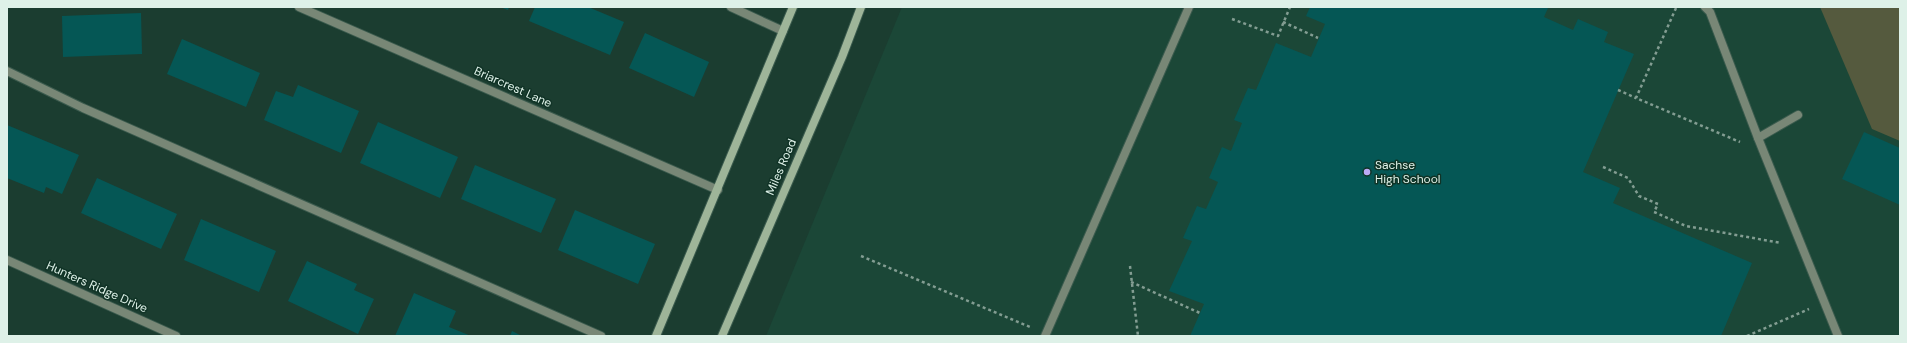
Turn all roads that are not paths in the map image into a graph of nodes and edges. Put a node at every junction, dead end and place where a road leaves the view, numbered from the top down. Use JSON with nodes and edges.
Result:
{"nodes":[{"id":1,"x":299,"y":7,"type":"edge"},
{"id":2,"x":731,"y":7,"type":"edge"},
{"id":3,"x":793,"y":7,"type":"edge"},
{"id":4,"x":861,"y":7,"type":"edge"},
{"id":5,"x":1189,"y":7,"type":"edge"},
{"id":6,"x":1705,"y":7,"type":"edge"},
{"id":7,"x":783,"y":31,"type":"junction"},
{"id":8,"x":7,"y":71,"type":"edge"},
{"id":9,"x":1798,"y":115,"type":"dead end"},
{"id":10,"x":1758,"y":138,"type":"junction"},
{"id":11,"x":718,"y":190,"type":"junction"},
{"id":12,"x":7,"y":260,"type":"edge"},
{"id":13,"x":1046,"y":335,"type":"edge"},
{"id":14,"x":176,"y":336,"type":"edge"},
{"id":15,"x":601,"y":336,"type":"edge"},
{"id":16,"x":656,"y":336,"type":"edge"},
{"id":17,"x":722,"y":336,"type":"edge"},
{"id":18,"x":1838,"y":336,"type":"edge"}],
"edges":[{"from":1,"to":11,"type":"street","name":"Briarcrest Lane"},
{"from":2,"to":7,"type":"street"},
{"from":3,"to":7,"type":"main road"},
{"from":4,"to":17,"type":"main road","name":"Miles Road"},
{"from":5,"to":13,"type":"street"},
{"from":6,"to":10,"type":"street"},
{"from":7,"to":11,"type":"main road"},
{"from":8,"to":15,"type":"street"},
{"from":9,"to":10,"type":"street"},
{"from":10,"to":18,"type":"street"},
{"from":11,"to":16,"type":"main road"},
{"from":12,"to":14,"type":"street","name":"Hunters Ridge Drive"}]}
